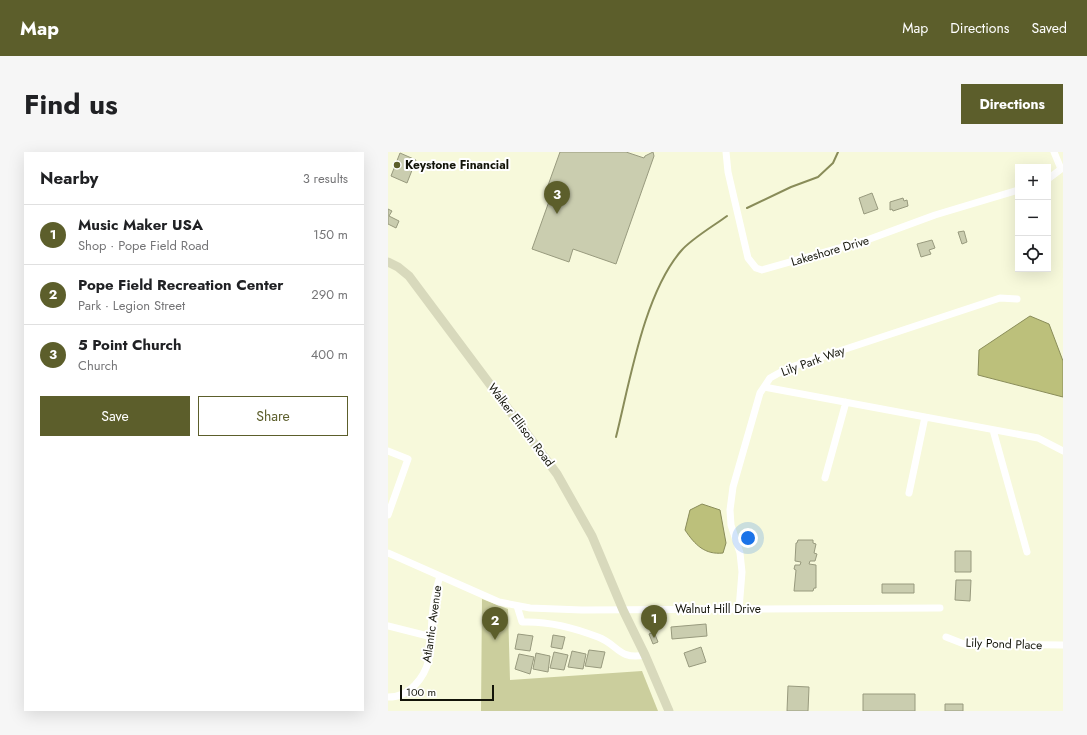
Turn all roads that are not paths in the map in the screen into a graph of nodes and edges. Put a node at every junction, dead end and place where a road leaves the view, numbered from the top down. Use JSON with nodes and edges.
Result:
{"nodes":[{"id":1,"x":726,"y":152,"type":"edge"},
{"id":2,"x":1054,"y":152,"type":"edge"},
{"id":3,"x":1051,"y":177,"type":"edge"},
{"id":4,"x":1015,"y":191,"type":"edge"},
{"id":5,"x":388,"y":262,"type":"edge"},
{"id":6,"x":1017,"y":299,"type":"dead end"},
{"id":7,"x":764,"y":387,"type":"junction"},
{"id":8,"x":846,"y":402,"type":"junction"},
{"id":9,"x":925,"y":417,"type":"junction"},
{"id":10,"x":993,"y":430,"type":"junction"},
{"id":11,"x":388,"y":451,"type":"edge"},
{"id":12,"x":1063,"y":452,"type":"edge"},
{"id":13,"x":825,"y":478,"type":"dead end"},
{"id":14,"x":909,"y":493,"type":"dead end"},
{"id":15,"x":388,"y":515,"type":"edge"},
{"id":16,"x":1027,"y":552,"type":"dead end"},
{"id":17,"x":388,"y":553,"type":"edge"},
{"id":18,"x":440,"y":576,"type":"junction"},
{"id":19,"x":517,"y":606,"type":"junction"},
{"id":20,"x":940,"y":608,"type":"dead end"},
{"id":21,"x":739,"y":609,"type":"junction"},
{"id":22,"x":623,"y":610,"type":"junction"},
{"id":23,"x":388,"y":626,"type":"edge"},
{"id":24,"x":432,"y":637,"type":"junction"},
{"id":25,"x":946,"y":637,"type":"dead end"},
{"id":26,"x":1063,"y":645,"type":"edge"},
{"id":27,"x":645,"y":655,"type":"junction"},
{"id":28,"x":388,"y":697,"type":"edge"},
{"id":29,"x":669,"y":711,"type":"edge"}],
"edges":[{"from":1,"to":4,"type":"street","name":"Lakeshore Drive"},
{"from":2,"to":3,"type":"street"},
{"from":5,"to":22,"type":"street","name":"Walker Ellison Road"},
{"from":6,"to":7,"type":"street","name":"Lily Park Way"},
{"from":7,"to":8,"type":"street"},
{"from":7,"to":21,"type":"street","name":"Lily Park Way"},
{"from":8,"to":9,"type":"street"},
{"from":8,"to":13,"type":"street"},
{"from":9,"to":10,"type":"street"},
{"from":9,"to":14,"type":"street"},
{"from":10,"to":12,"type":"street"},
{"from":10,"to":16,"type":"street"},
{"from":11,"to":15,"type":"street"},
{"from":17,"to":18,"type":"street","name":"Walnut Hill Drive"},
{"from":18,"to":19,"type":"street","name":"Walnut Hill Drive"},
{"from":18,"to":24,"type":"street","name":"Atlantic Avenue"},
{"from":19,"to":22,"type":"street","name":"Walnut Hill Drive"},
{"from":19,"to":27,"type":"street"},
{"from":20,"to":21,"type":"street","name":"Walnut Hill Drive"},
{"from":21,"to":22,"type":"street","name":"Walnut Hill Drive"},
{"from":22,"to":27,"type":"street","name":"Walker Ellison Road"},
{"from":23,"to":24,"type":"street"},
{"from":24,"to":28,"type":"street","name":"Atlantic Avenue"},
{"from":25,"to":26,"type":"street","name":"Lily Pond Place"},
{"from":27,"to":29,"type":"street","name":"Walker Ellison Road"}]}
